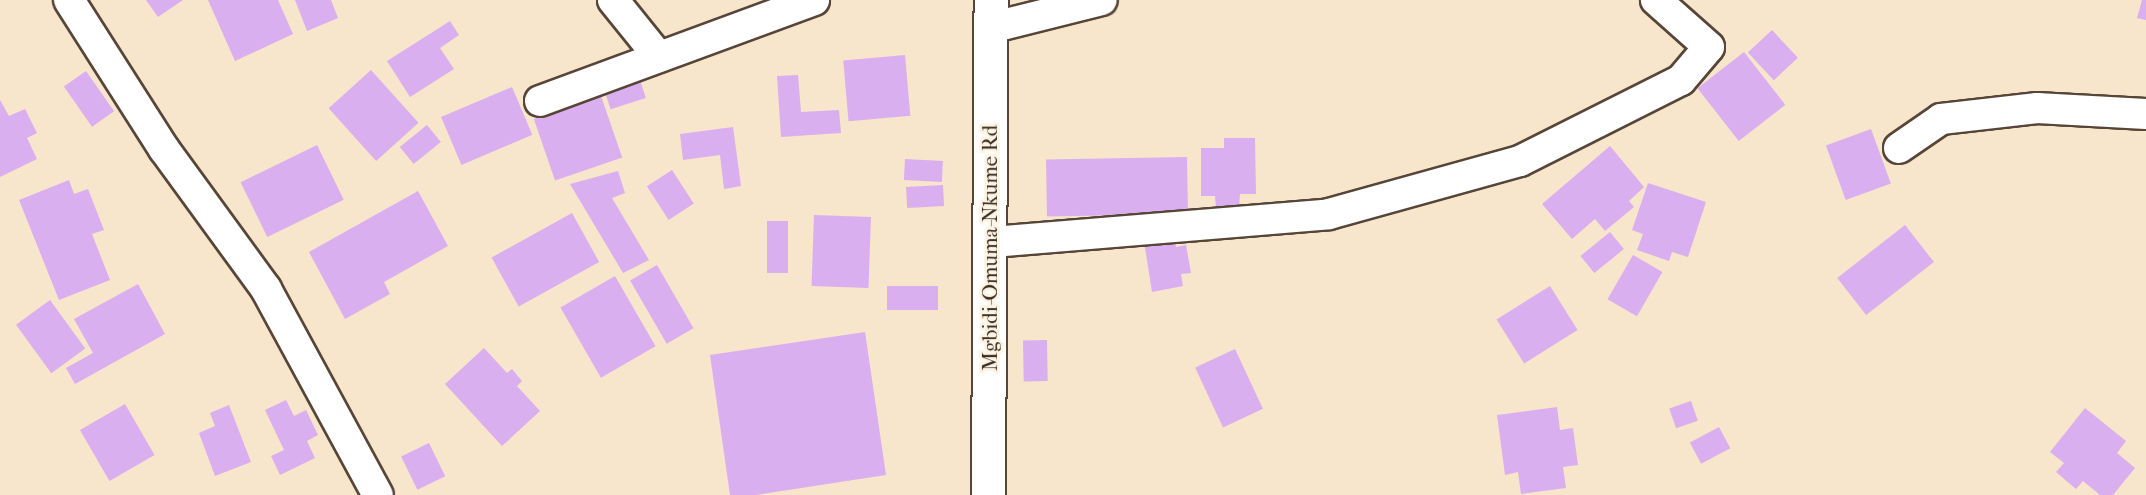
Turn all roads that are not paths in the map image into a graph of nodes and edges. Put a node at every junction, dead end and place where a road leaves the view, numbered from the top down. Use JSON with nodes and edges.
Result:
{"nodes":[{"id":1,"x":69,"y":0,"type":"edge"},
{"id":2,"x":613,"y":0,"type":"edge"},
{"id":3,"x":814,"y":0,"type":"edge"},
{"id":4,"x":1102,"y":0,"type":"edge"},
{"id":5,"x":1656,"y":0,"type":"edge"},
{"id":6,"x":991,"y":14,"type":"edge"},
{"id":7,"x":659,"y":57,"type":"junction"},
{"id":8,"x":540,"y":101,"type":"dead end"},
{"id":9,"x":2146,"y":114,"type":"edge"},
{"id":10,"x":1899,"y":148,"type":"dead end"},
{"id":11,"x":992,"y":242,"type":"junction"},
{"id":12,"x":378,"y":495,"type":"edge"},
{"id":13,"x":988,"y":495,"type":"edge"}],
"edges":[{"from":1,"to":12,"type":"street"},
{"from":2,"to":7,"type":"street"},
{"from":3,"to":7,"type":"street"},
{"from":4,"to":6,"type":"street"},
{"from":5,"to":11,"type":"street"},
{"from":6,"to":11,"type":"street","name":"Mgbidi-Omuma-Nkume Rd"},
{"from":7,"to":8,"type":"street"},
{"from":9,"to":10,"type":"street"},
{"from":11,"to":13,"type":"street","name":"Mgbidi-Omuma-Nkume Rd"}]}
